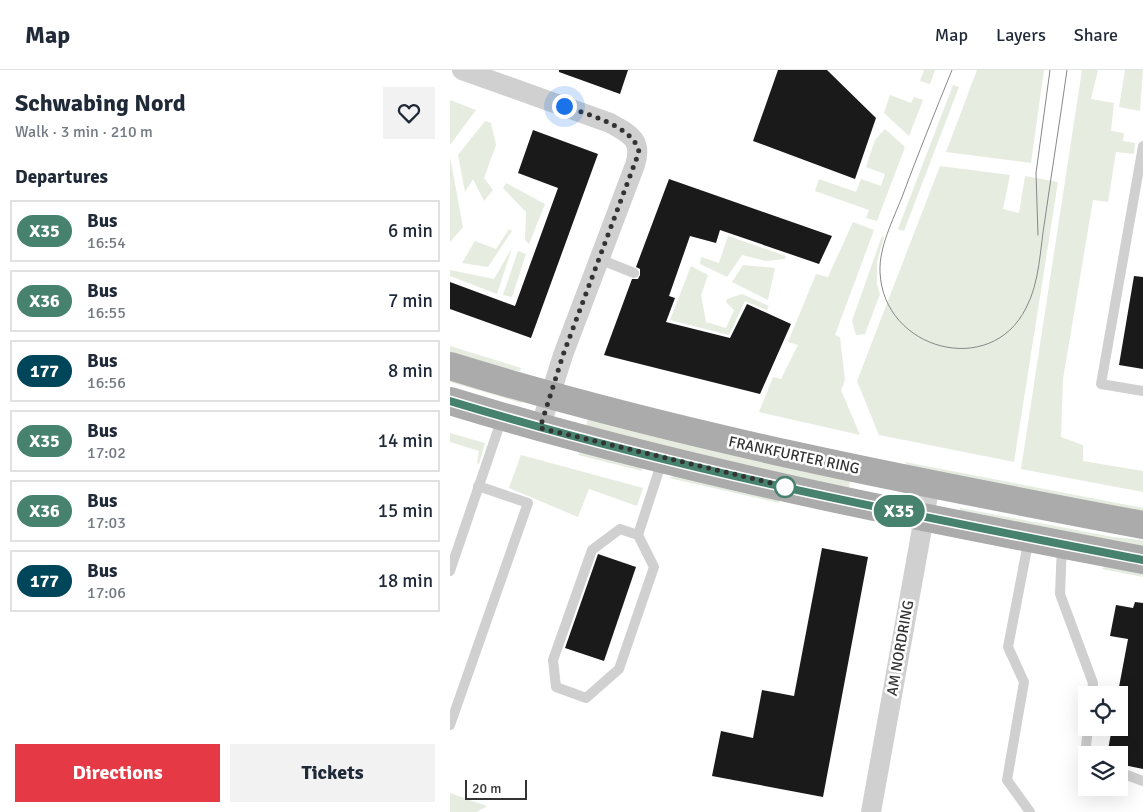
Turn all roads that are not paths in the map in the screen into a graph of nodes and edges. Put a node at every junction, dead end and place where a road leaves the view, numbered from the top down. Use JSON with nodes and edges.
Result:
{"nodes":[{"id":1,"x":462,"y":70,"type":"edge"},
{"id":2,"x":1143,"y":146,"type":"edge"},
{"id":3,"x":599,"y":259,"type":"junction"},
{"id":4,"x":634,"y":274,"type":"dead end"},
{"id":5,"x":450,"y":366,"type":"edge"},
{"id":6,"x":1143,"y":391,"type":"edge"},
{"id":7,"x":549,"y":397,"type":"junction"},
{"id":8,"x":450,"y":401,"type":"edge"},
{"id":9,"x":502,"y":417,"type":"junction"},
{"id":10,"x":540,"y":428,"type":"junction"},
{"id":11,"x":663,"y":458,"type":"junction"},
{"id":12,"x":930,"y":484,"type":"junction"},
{"id":13,"x":478,"y":486,"type":"junction"},
{"id":14,"x":924,"y":516,"type":"junction"},
{"id":15,"x":1143,"y":525,"type":"edge"},
{"id":16,"x":638,"y":535,"type":"junction"},
{"id":17,"x":1029,"y":537,"type":"junction"},
{"id":18,"x":1062,"y":544,"type":"junction"},
{"id":19,"x":1143,"y":560,"type":"edge"},
{"id":20,"x":450,"y":571,"type":"edge"},
{"id":21,"x":1093,"y":686,"type":"edge"},
{"id":22,"x":450,"y":725,"type":"edge"},
{"id":23,"x":1128,"y":775,"type":"edge"},
{"id":24,"x":1143,"y":781,"type":"edge"},
{"id":25,"x":871,"y":812,"type":"edge"},
{"id":26,"x":1030,"y":812,"type":"edge"}],
"edges":[{"from":1,"to":3,"type":"street"},
{"from":2,"to":6,"type":"lane"},
{"from":3,"to":4,"type":"lane"},
{"from":3,"to":7,"type":"street"},
{"from":5,"to":7,"type":"main road","name":"FRANKFURTER RING"},
{"from":7,"to":10,"type":"street"},
{"from":7,"to":12,"type":"main road","name":"FRANKFURTER RING"},
{"from":8,"to":9,"type":"main road"},
{"from":9,"to":10,"type":"main road"},
{"from":9,"to":13,"type":"lane"},
{"from":10,"to":11,"type":"main road"},
{"from":11,"to":14,"type":"main road"},
{"from":11,"to":16,"type":"lane"},
{"from":12,"to":14,"type":"street","name":"AM NORDRING"},
{"from":12,"to":15,"type":"main road","name":"FRANKFURTER RING"},
{"from":13,"to":20,"type":"lane"},
{"from":13,"to":22,"type":"lane"},
{"from":14,"to":17,"type":"main road"},
{"from":14,"to":25,"type":"street","name":"AM NORDRING"},
{"from":16,"to":16,"type":"lane"},
{"from":17,"to":18,"type":"main road"},
{"from":17,"to":26,"type":"lane"},
{"from":18,"to":19,"type":"main road"},
{"from":18,"to":21,"type":"lane"},
{"from":23,"to":24,"type":"lane"}]}
